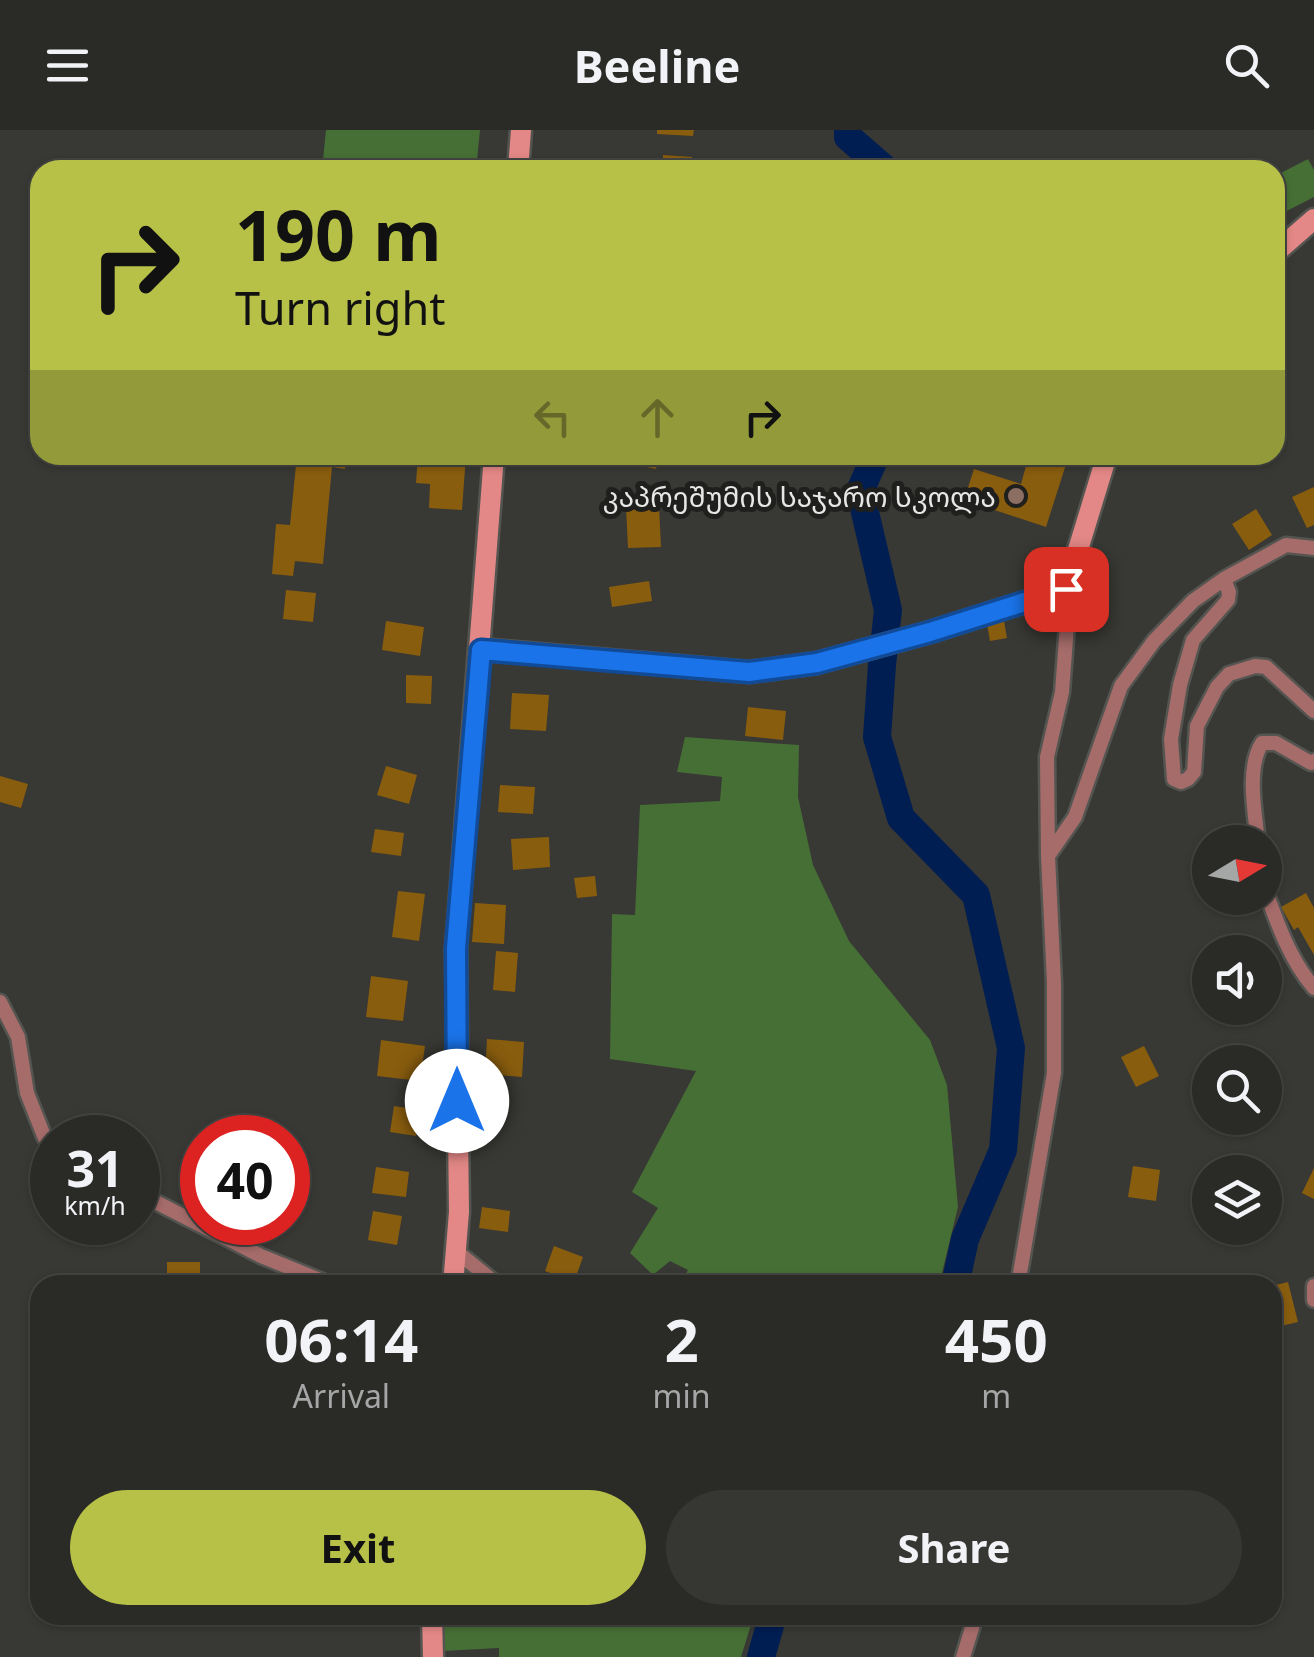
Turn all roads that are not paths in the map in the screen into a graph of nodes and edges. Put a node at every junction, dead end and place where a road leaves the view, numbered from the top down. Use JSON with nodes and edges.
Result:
{"nodes":[{"id":1,"x":522,"y":130,"type":"edge"},
{"id":2,"x":519,"y":160,"type":"edge"},
{"id":3,"x":1314,"y":219,"type":"edge"},
{"id":4,"x":1285,"y":244,"type":"edge"},
{"id":5,"x":493,"y":465,"type":"edge"},
{"id":6,"x":1104,"y":465,"type":"edge"},
{"id":7,"x":1314,"y":548,"type":"edge"},
{"id":8,"x":1224,"y":579,"type":"junction"},
{"id":9,"x":1066,"y":589,"type":"junction"},
{"id":10,"x":481,"y":650,"type":"junction"},
{"id":11,"x":1314,"y":711,"type":"edge"},
{"id":12,"x":1314,"y":761,"type":"edge"},
{"id":13,"x":1256,"y":825,"type":"edge"},
{"id":14,"x":1048,"y":856,"type":"junction"},
{"id":15,"x":1274,"y":915,"type":"edge"},
{"id":16,"x":1314,"y":988,"type":"edge"},
{"id":17,"x":0,"y":1002,"type":"edge"},
{"id":18,"x":36,"y":1115,"type":"edge"},
{"id":19,"x":160,"y":1204,"type":"edge"},
{"id":20,"x":456,"y":1252,"type":"junction"},
{"id":21,"x":308,"y":1275,"type":"edge"},
{"id":22,"x":455,"y":1275,"type":"edge"},
{"id":23,"x":485,"y":1275,"type":"edge"},
{"id":24,"x":1020,"y":1275,"type":"edge"},
{"id":25,"x":1314,"y":1286,"type":"edge"},
{"id":26,"x":1314,"y":1300,"type":"edge"},
{"id":27,"x":432,"y":1625,"type":"edge"},
{"id":28,"x":973,"y":1625,"type":"edge"},
{"id":29,"x":433,"y":1657,"type":"edge"},
{"id":30,"x":963,"y":1657,"type":"edge"}],
"edges":[{"from":1,"to":2,"type":"street"},
{"from":3,"to":4,"type":"street"},
{"from":5,"to":10,"type":"street"},
{"from":6,"to":9,"type":"street"},
{"from":7,"to":8,"type":"street"},
{"from":8,"to":11,"type":"street"},
{"from":8,"to":14,"type":"street"},
{"from":9,"to":10,"type":"street"},
{"from":9,"to":14,"type":"street"},
{"from":10,"to":20,"type":"street"},
{"from":12,"to":13,"type":"street"},
{"from":14,"to":24,"type":"street"},
{"from":15,"to":16,"type":"street"},
{"from":17,"to":18,"type":"street"},
{"from":19,"to":21,"type":"street"},
{"from":20,"to":22,"type":"street"},
{"from":20,"to":23,"type":"street"},
{"from":25,"to":26,"type":"street"},
{"from":27,"to":29,"type":"street"},
{"from":28,"to":30,"type":"street"}]}
